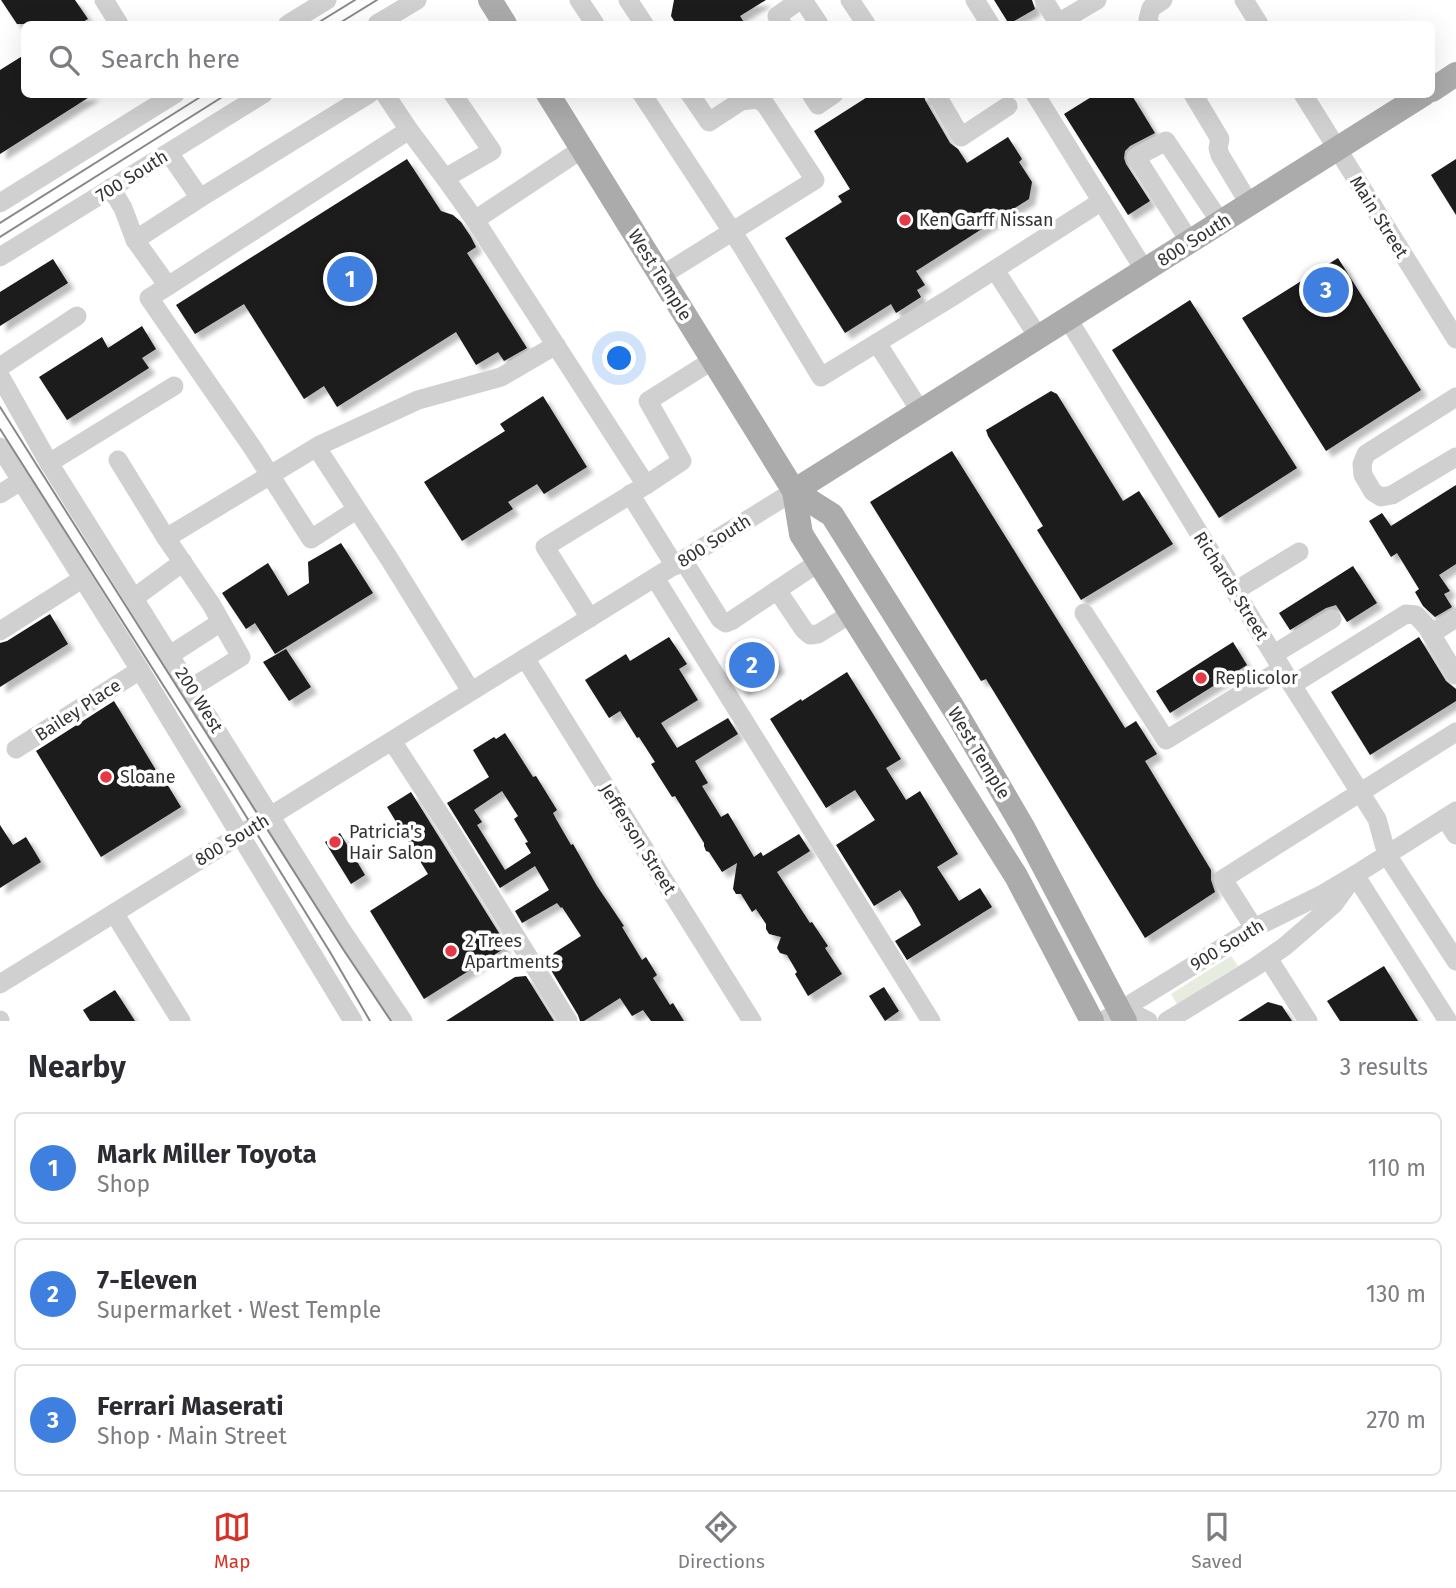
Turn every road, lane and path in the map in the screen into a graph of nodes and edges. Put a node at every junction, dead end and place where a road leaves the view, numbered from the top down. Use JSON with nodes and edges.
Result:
{"nodes":[{"id":1,"x":104,"y":0,"type":"edge"},
{"id":2,"x":327,"y":0,"type":"edge"},
{"id":3,"x":417,"y":0,"type":"edge"},
{"id":4,"x":490,"y":0,"type":"edge"},
{"id":5,"x":579,"y":0,"type":"edge"},
{"id":6,"x":628,"y":0,"type":"edge"},
{"id":7,"x":802,"y":0,"type":"edge"},
{"id":8,"x":850,"y":0,"type":"edge"},
{"id":9,"x":975,"y":0,"type":"edge"},
{"id":10,"x":1044,"y":0,"type":"edge"},
{"id":11,"x":1097,"y":0,"type":"edge"},
{"id":12,"x":1163,"y":0,"type":"edge"},
{"id":13,"x":1244,"y":0,"type":"edge"},
{"id":14,"x":117,"y":21,"type":"edge"},
{"id":15,"x":293,"y":21,"type":"edge"},
{"id":16,"x":382,"y":21,"type":"edge"},
{"id":17,"x":503,"y":21,"type":"edge"},
{"id":18,"x":593,"y":21,"type":"edge"},
{"id":19,"x":642,"y":21,"type":"edge"},
{"id":20,"x":780,"y":21,"type":"edge"},
{"id":21,"x":817,"y":21,"type":"edge"},
{"id":22,"x":864,"y":21,"type":"edge"},
{"id":23,"x":986,"y":21,"type":"edge"},
{"id":24,"x":1055,"y":21,"type":"edge"},
{"id":25,"x":1062,"y":21,"type":"edge"},
{"id":26,"x":1149,"y":21,"type":"edge"},
{"id":27,"x":1257,"y":21,"type":"edge"},
{"id":28,"x":1456,"y":74,"type":"edge"},
{"id":29,"x":1435,"y":88,"type":"edge"},
{"id":30,"x":165,"y":98,"type":"edge"},
{"id":31,"x":257,"y":98,"type":"edge"},
{"id":32,"x":362,"y":98,"type":"edge"},
{"id":33,"x":388,"y":98,"type":"edge"},
{"id":34,"x":456,"y":98,"type":"edge"},
{"id":35,"x":550,"y":98,"type":"edge"},
{"id":36,"x":645,"y":98,"type":"edge"},
{"id":37,"x":693,"y":98,"type":"edge"},
{"id":38,"x":814,"y":98,"type":"edge"},
{"id":39,"x":828,"y":98,"type":"edge"},
{"id":40,"x":943,"y":98,"type":"edge"},
{"id":41,"x":1038,"y":98,"type":"edge"},
{"id":42,"x":1195,"y":98,"type":"edge"},
{"id":43,"x":1306,"y":98,"type":"edge"},
{"id":44,"x":1418,"y":98,"type":"edge"},
{"id":45,"x":1008,"y":106,"type":"dead end"},
{"id":46,"x":409,"y":130,"type":"junction"},
{"id":47,"x":582,"y":149,"type":"junction"},
{"id":48,"x":1338,"y":149,"type":"junction"},
{"id":49,"x":169,"y":153,"type":"junction"},
{"id":50,"x":445,"y":178,"type":"junction"},
{"id":51,"x":111,"y":188,"type":"junction"},
{"id":52,"x":200,"y":198,"type":"junction"},
{"id":53,"x":1102,"y":201,"type":"junction"},
{"id":54,"x":0,"y":203,"type":"edge"},
{"id":55,"x":1250,"y":205,"type":"junction"},
{"id":56,"x":475,"y":220,"type":"junction"},
{"id":57,"x":1221,"y":223,"type":"junction"},
{"id":58,"x":732,"y":232,"type":"junction"},
{"id":59,"x":135,"y":240,"type":"junction"},
{"id":60,"x":1190,"y":242,"type":"junction"},
{"id":61,"x":0,"y":257,"type":"edge"},
{"id":62,"x":995,"y":270,"type":"junction"},
{"id":63,"x":1146,"y":271,"type":"junction"},
{"id":64,"x":661,"y":276,"type":"junction"},
{"id":65,"x":168,"y":286,"type":"junction"},
{"id":66,"x":77,"y":316,"type":"dead end"},
{"id":67,"x":1068,"y":319,"type":"junction"},
{"id":68,"x":1454,"y":330,"type":"edge"},
{"id":69,"x":1039,"y":338,"type":"junction"},
{"id":70,"x":877,"y":343,"type":"junction"},
{"id":71,"x":556,"y":345,"type":"junction"},
{"id":72,"x":713,"y":360,"type":"junction"},
{"id":73,"x":0,"y":367,"type":"edge"},
{"id":74,"x":0,"y":376,"type":"edge"},
{"id":75,"x":174,"y":386,"type":"dead end"},
{"id":76,"x":1456,"y":397,"type":"edge"},
{"id":77,"x":921,"y":412,"type":"junction"},
{"id":78,"x":0,"y":447,"type":"edge"},
{"id":79,"x":317,"y":448,"type":"junction"},
{"id":80,"x":1456,"y":457,"type":"edge"},
{"id":81,"x":118,"y":460,"type":"dead end"},
{"id":82,"x":49,"y":463,"type":"junction"},
{"id":83,"x":271,"y":476,"type":"junction"},
{"id":84,"x":21,"y":481,"type":"junction"},
{"id":85,"x":638,"y":489,"type":"junction"},
{"id":86,"x":794,"y":491,"type":"junction"},
{"id":87,"x":0,"y":494,"type":"edge"},
{"id":88,"x":356,"y":510,"type":"junction"},
{"id":89,"x":166,"y":538,"type":"junction"},
{"id":90,"x":1299,"y":552,"type":"dead end"},
{"id":91,"x":183,"y":562,"type":"junction"},
{"id":92,"x":819,"y":562,"type":"junction"},
{"id":93,"x":679,"y":563,"type":"junction"},
{"id":94,"x":655,"y":578,"type":"junction"},
{"id":95,"x":82,"y":579,"type":"junction"},
{"id":96,"x":777,"y":590,"type":"junction"},
{"id":97,"x":1235,"y":591,"type":"junction"},
{"id":98,"x":134,"y":598,"type":"junction"},
{"id":99,"x":852,"y":613,"type":"junction"},
{"id":100,"x":1084,"y":613,"type":"dead end"},
{"id":101,"x":590,"y":618,"type":"junction"},
{"id":102,"x":1456,"y":618,"type":"edge"},
{"id":103,"x":1332,"y":619,"type":"dead end"},
{"id":104,"x":221,"y":621,"type":"junction"},
{"id":105,"x":0,"y":631,"type":"edge"},
{"id":106,"x":1431,"y":634,"type":"junction"},
{"id":107,"x":170,"y":655,"type":"junction"},
{"id":108,"x":525,"y":658,"type":"junction"},
{"id":109,"x":1454,"y":666,"type":"edge"},
{"id":110,"x":1283,"y":669,"type":"junction"},
{"id":111,"x":140,"y":670,"type":"junction"},
{"id":112,"x":191,"y":688,"type":"junction"},
{"id":113,"x":471,"y":691,"type":"junction"},
{"id":114,"x":1456,"y":732,"type":"edge"},
{"id":115,"x":392,"y":741,"type":"junction"},
{"id":116,"x":16,"y":749,"type":"dead end"},
{"id":117,"x":1360,"y":793,"type":"junction"},
{"id":118,"x":1450,"y":815,"type":"edge"},
{"id":119,"x":271,"y":816,"type":"junction"},
{"id":120,"x":240,"y":835,"type":"junction"},
{"id":121,"x":1456,"y":835,"type":"edge"},
{"id":122,"x":1388,"y":855,"type":"junction"},
{"id":123,"x":1355,"y":875,"type":"junction"},
{"id":124,"x":114,"y":913,"type":"junction"},
{"id":125,"x":1254,"y":928,"type":"junction"},
{"id":126,"x":1268,"y":958,"type":"junction"},
{"id":127,"x":1456,"y":961,"type":"edge"},
{"id":128,"x":0,"y":984,"type":"edge"},
{"id":129,"x":1116,"y":1018,"type":"edge"},
{"id":130,"x":181,"y":1021,"type":"edge"},
{"id":131,"x":354,"y":1021,"type":"edge"},
{"id":132,"x":403,"y":1021,"type":"edge"},
{"id":133,"x":568,"y":1021,"type":"edge"},
{"id":134,"x":752,"y":1021,"type":"edge"},
{"id":135,"x":931,"y":1021,"type":"edge"},
{"id":136,"x":1092,"y":1021,"type":"edge"},
{"id":137,"x":1148,"y":1021,"type":"edge"},
{"id":138,"x":1167,"y":1021,"type":"edge"},
{"id":139,"x":1308,"y":1021,"type":"edge"},
{"id":140,"x":1448,"y":1021,"type":"edge"}],
"edges":[{"from":1,"to":14,"type":"street"},
{"from":2,"to":15,"type":"street"},
{"from":3,"to":16,"type":"street"},
{"from":4,"to":17,"type":"main road"},
{"from":5,"to":18,"type":"street"},
{"from":6,"to":19,"type":"street"},
{"from":7,"to":20,"type":"street"},
{"from":7,"to":21,"type":"street"},
{"from":8,"to":22,"type":"street"},
{"from":9,"to":23,"type":"street"},
{"from":10,"to":24,"type":"street"},
{"from":11,"to":25,"type":"street"},
{"from":12,"to":26,"type":"street"},
{"from":13,"to":27,"type":"street"},
{"from":28,"to":29,"type":"main road"},
{"from":30,"to":54,"type":"street"},
{"from":31,"to":49,"type":"street","name":"700 South"},
{"from":32,"to":52,"type":"street"},
{"from":33,"to":46,"type":"street"},
{"from":34,"to":50,"type":"street"},
{"from":35,"to":47,"type":"main road","name":"West Temple"},
{"from":36,"to":58,"type":"street"},
{"from":37,"to":58,"type":"street"},
{"from":38,"to":39,"type":"street"},
{"from":40,"to":45,"type":"street"},
{"from":41,"to":53,"type":"street"},
{"from":42,"to":55,"type":"street"},
{"from":43,"to":48,"type":"street","name":"Main Street"},
{"from":44,"to":48,"type":"main road","name":"800 South"},
{"from":46,"to":50,"type":"street"},
{"from":46,"to":65,"type":"street"},
{"from":47,"to":56,"type":"street"},
{"from":47,"to":64,"type":"main road","name":"West Temple"},
{"from":48,"to":55,"type":"main road","name":"800 South"},
{"from":48,"to":68,"type":"street","name":"Main Street"},
{"from":49,"to":51,"type":"street","name":"700 South"},
{"from":49,"to":52,"type":"street"},
{"from":50,"to":56,"type":"street"},
{"from":51,"to":59,"type":"street"},
{"from":51,"to":61,"type":"street","name":"700 South"},
{"from":52,"to":59,"type":"street"},
{"from":53,"to":62,"type":"street"},
{"from":53,"to":63,"type":"street"},
{"from":55,"to":57,"type":"main road","name":"800 South"},
{"from":56,"to":71,"type":"street"},
{"from":57,"to":60,"type":"main road","name":"800 South"},
{"from":57,"to":60,"type":"street"},
{"from":58,"to":64,"type":"street"},
{"from":58,"to":70,"type":"street"},
{"from":59,"to":65,"type":"street"},
{"from":60,"to":63,"type":"main road","name":"800 South"},
{"from":62,"to":69,"type":"street"},
{"from":62,"to":70,"type":"street"},
{"from":63,"to":67,"type":"main road","name":"800 South"},
{"from":64,"to":72,"type":"main road","name":"West Temple"},
{"from":65,"to":83,"type":"street"},
{"from":66,"to":73,"type":"street"},
{"from":67,"to":69,"type":"main road","name":"800 South"},
{"from":67,"to":97,"type":"street","name":"Richards Street"},
{"from":69,"to":77,"type":"main road","name":"800 South"},
{"from":70,"to":77,"type":"street"},
{"from":71,"to":79,"type":"street"},
{"from":71,"to":85,"type":"street"},
{"from":72,"to":85,"type":"street"},
{"from":72,"to":86,"type":"main road","name":"West Temple"},
{"from":74,"to":82,"type":"street","name":"200 West"},
{"from":75,"to":82,"type":"street"},
{"from":76,"to":80,"type":"street"},
{"from":77,"to":86,"type":"main road","name":"800 South"},
{"from":78,"to":84,"type":"street","name":"200 West"},
{"from":79,"to":83,"type":"street"},
{"from":79,"to":88,"type":"street"},
{"from":81,"to":89,"type":"street"},
{"from":82,"to":98,"type":"street","name":"200 West"},
{"from":83,"to":88,"type":"street"},
{"from":83,"to":89,"type":"street"},
{"from":84,"to":87,"type":"street"},
{"from":84,"to":95,"type":"street","name":"200 West"},
{"from":85,"to":93,"type":"street"},
{"from":85,"to":101,"type":"street"},
{"from":86,"to":92,"type":"main road","name":"West Temple"},
{"from":86,"to":93,"type":"street","name":"800 South"},
{"from":86,"to":129,"type":"main road","name":"West Temple"},
{"from":88,"to":113,"type":"street"},
{"from":89,"to":91,"type":"street"},
{"from":90,"to":97,"type":"street"},
{"from":91,"to":98,"type":"street"},
{"from":91,"to":104,"type":"street"},
{"from":92,"to":96,"type":"street"},
{"from":92,"to":99,"type":"main road","name":"West Temple"},
{"from":93,"to":94,"type":"street","name":"800 South"},
{"from":93,"to":96,"type":"street"},
{"from":94,"to":101,"type":"street","name":"800 South"},
{"from":94,"to":135,"type":"street"},
{"from":95,"to":105,"type":"street"},
{"from":95,"to":111,"type":"street","name":"200 West"},
{"from":96,"to":99,"type":"street"},
{"from":97,"to":110,"type":"street","name":"Richards Street"},
{"from":98,"to":107,"type":"street","name":"200 West"},
{"from":99,"to":136,"type":"main road","name":"West Temple"},
{"from":100,"to":110,"type":"street"},
{"from":101,"to":108,"type":"street","name":"800 South"},
{"from":102,"to":106,"type":"street"},
{"from":103,"to":110,"type":"street"},
{"from":104,"to":107,"type":"street"},
{"from":104,"to":112,"type":"street"},
{"from":106,"to":109,"type":"street"},
{"from":106,"to":110,"type":"street"},
{"from":107,"to":112,"type":"street","name":"200 West"},
{"from":108,"to":113,"type":"street","name":"800 South"},
{"from":108,"to":134,"type":"street","name":"Jefferson Street"},
{"from":110,"to":117,"type":"street","name":"Richards Street"},
{"from":111,"to":116,"type":"street","name":"Bailey Place"},
{"from":111,"to":120,"type":"street","name":"200 West"},
{"from":112,"to":119,"type":"street","name":"200 West"},
{"from":113,"to":115,"type":"street","name":"800 South"},
{"from":114,"to":117,"type":"street"},
{"from":115,"to":119,"type":"street","name":"800 South"},
{"from":115,"to":133,"type":"street"},
{"from":117,"to":122,"type":"street","name":"Richards Street"},
{"from":117,"to":125,"type":"street"},
{"from":118,"to":121,"type":"street"},
{"from":118,"to":122,"type":"street","name":"900 South"},
{"from":119,"to":120,"type":"street","name":"800 South"},
{"from":119,"to":132,"type":"street","name":"200 West"},
{"from":120,"to":124,"type":"street","name":"800 South"},
{"from":120,"to":131,"type":"street","name":"200 West"},
{"from":122,"to":123,"type":"street","name":"900 South"},
{"from":122,"to":127,"type":"street","name":"Richards Street"},
{"from":123,"to":125,"type":"street","name":"900 South"},
{"from":123,"to":126,"type":"street","name":"900 South"},
{"from":123,"to":140,"type":"street"},
{"from":124,"to":128,"type":"street","name":"800 South"},
{"from":124,"to":130,"type":"street"},
{"from":125,"to":129,"type":"street","name":"900 South"},
{"from":126,"to":138,"type":"street","name":"900 South"},
{"from":126,"to":139,"type":"street"},
{"from":129,"to":137,"type":"street"}]}
